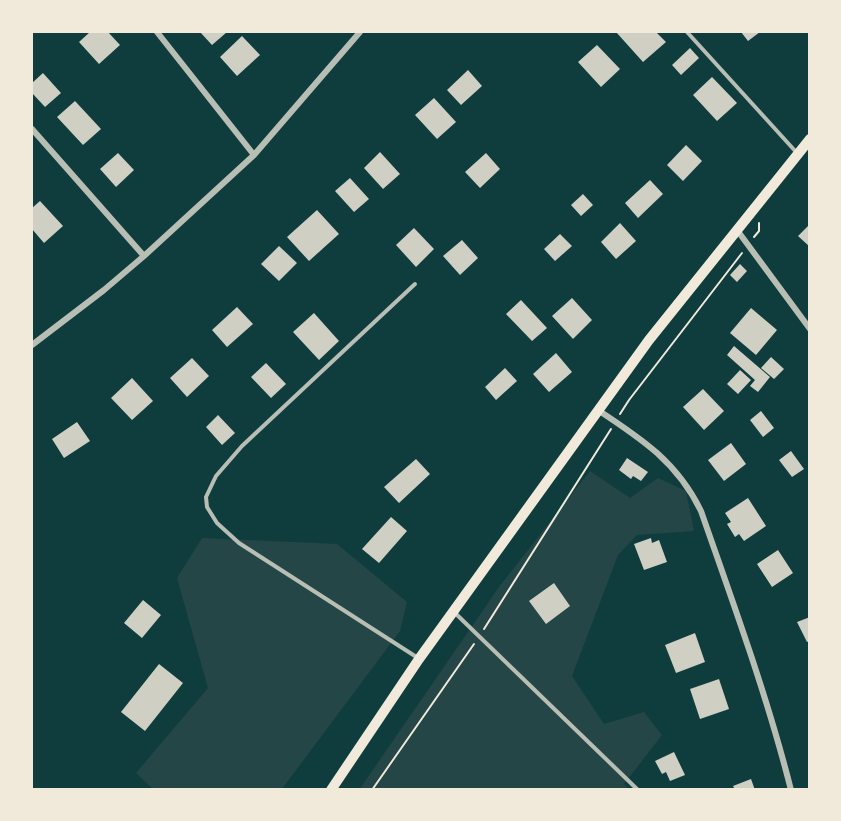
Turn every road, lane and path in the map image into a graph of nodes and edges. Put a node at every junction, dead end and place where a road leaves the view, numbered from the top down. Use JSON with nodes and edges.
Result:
{"nodes":[{"id":1,"x":157,"y":32,"type":"edge"},
{"id":2,"x":360,"y":32,"type":"edge"},
{"id":3,"x":687,"y":32,"type":"edge"},
{"id":4,"x":32,"y":129,"type":"edge"},
{"id":5,"x":810,"y":139,"type":"edge"},
{"id":6,"x":797,"y":154,"type":"junction"},
{"id":7,"x":254,"y":155,"type":"junction"},
{"id":8,"x":760,"y":217,"type":"dead end"},
{"id":9,"x":736,"y":230,"type":"junction"},
{"id":10,"x":748,"y":245,"type":"junction"},
{"id":11,"x":144,"y":256,"type":"junction"},
{"id":12,"x":415,"y":284,"type":"dead end"},
{"id":13,"x":810,"y":329,"type":"edge"},
{"id":14,"x":32,"y":345,"type":"edge"},
{"id":15,"x":598,"y":410,"type":"junction"},
{"id":16,"x":616,"y":422,"type":"junction"},
{"id":17,"x":453,"y":611,"type":"junction"},
{"id":18,"x":480,"y":635,"type":"junction"},
{"id":19,"x":419,"y":658,"type":"junction"},
{"id":20,"x":331,"y":789,"type":"edge"},
{"id":21,"x":372,"y":789,"type":"edge"},
{"id":22,"x":638,"y":789,"type":"edge"},
{"id":23,"x":791,"y":789,"type":"edge"}],
"edges":[{"from":1,"to":7,"type":"street"},
{"from":2,"to":7,"type":"street"},
{"from":3,"to":6,"type":"lane"},
{"from":4,"to":11,"type":"street"},
{"from":5,"to":6,"type":"main road"},
{"from":6,"to":9,"type":"main road"},
{"from":7,"to":11,"type":"street"},
{"from":8,"to":10,"type":"path"},
{"from":9,"to":10,"type":"street"},
{"from":9,"to":15,"type":"main road"},
{"from":10,"to":13,"type":"street"},
{"from":10,"to":16,"type":"path"},
{"from":11,"to":14,"type":"street"},
{"from":12,"to":19,"type":"lane"},
{"from":15,"to":16,"type":"street"},
{"from":15,"to":17,"type":"main road"},
{"from":16,"to":18,"type":"path"},
{"from":16,"to":23,"type":"street"},
{"from":17,"to":18,"type":"lane"},
{"from":17,"to":19,"type":"main road"},
{"from":18,"to":21,"type":"path"},
{"from":18,"to":22,"type":"lane"},
{"from":19,"to":20,"type":"main road"}]}
